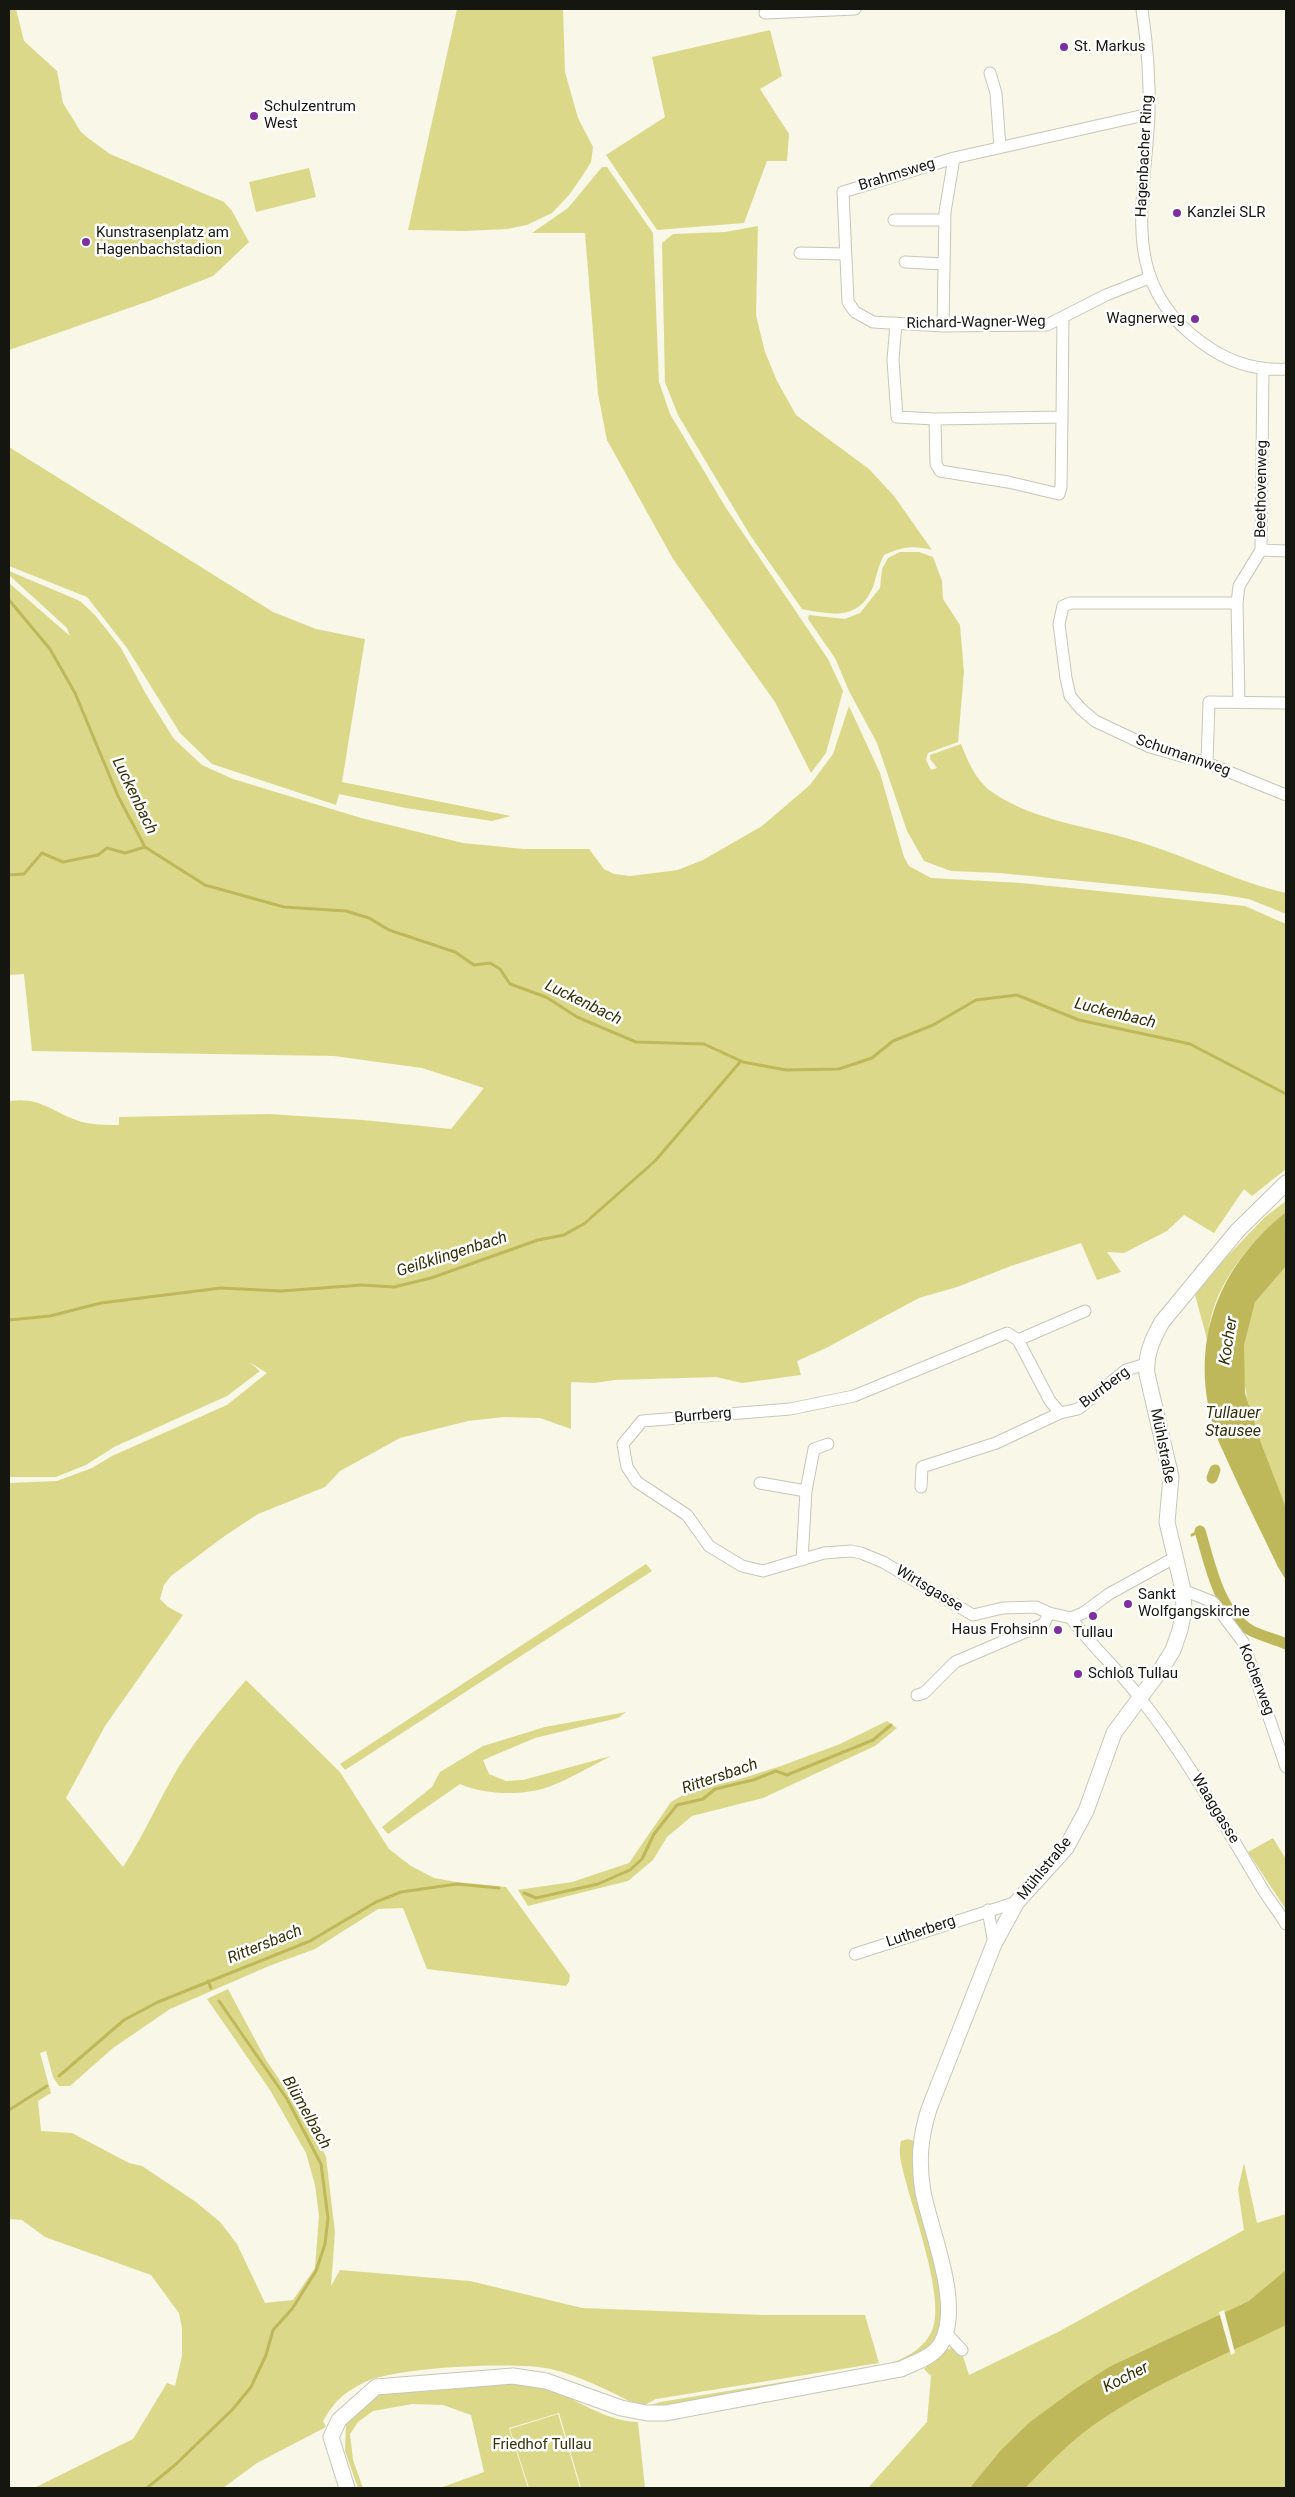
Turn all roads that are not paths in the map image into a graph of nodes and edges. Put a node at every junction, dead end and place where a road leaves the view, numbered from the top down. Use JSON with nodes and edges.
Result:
{"nodes":[{"id":1,"x":855,"y":9,"type":"edge"},
{"id":2,"x":1142,"y":9,"type":"edge"},
{"id":3,"x":765,"y":13,"type":"dead end"},
{"id":4,"x":990,"y":73,"type":"dead end"},
{"id":5,"x":1149,"y":114,"type":"junction"},
{"id":6,"x":1000,"y":147,"type":"junction"},
{"id":7,"x":954,"y":158,"type":"junction"},
{"id":8,"x":894,"y":220,"type":"dead end"},
{"id":9,"x":945,"y":220,"type":"junction"},
{"id":10,"x":800,"y":253,"type":"dead end"},
{"id":11,"x":844,"y":254,"type":"junction"},
{"id":12,"x":905,"y":262,"type":"dead end"},
{"id":13,"x":944,"y":264,"type":"junction"},
{"id":14,"x":1149,"y":278,"type":"junction"},
{"id":15,"x":855,"y":312,"type":"joint"},
{"id":16,"x":1063,"y":317,"type":"junction"},
{"id":17,"x":896,"y":323,"type":"junction"},
{"id":18,"x":943,"y":326,"type":"junction"},
{"id":19,"x":1264,"y":369,"type":"junction"},
{"id":20,"x":1286,"y":369,"type":"edge"},
{"id":21,"x":1062,"y":417,"type":"junction"},
{"id":22,"x":935,"y":420,"type":"junction"},
{"id":23,"x":1261,"y":550,"type":"junction"},
{"id":24,"x":1286,"y":551,"type":"edge"},
{"id":25,"x":1237,"y":603,"type":"junction"},
{"id":26,"x":1238,"y":702,"type":"junction"},
{"id":27,"x":1286,"y":703,"type":"edge"},
{"id":28,"x":1207,"y":763,"type":"junction"},
{"id":29,"x":1286,"y":796,"type":"edge"},
{"id":30,"x":1286,"y":1183,"type":"edge"},
{"id":31,"x":1085,"y":1311,"type":"dead end"},
{"id":32,"x":1018,"y":1340,"type":"junction"},
{"id":33,"x":1146,"y":1364,"type":"junction"},
{"id":34,"x":1060,"y":1413,"type":"junction"},
{"id":35,"x":828,"y":1444,"type":"dead end"},
{"id":36,"x":760,"y":1483,"type":"dead end"},
{"id":37,"x":921,"y":1487,"type":"dead end"},
{"id":38,"x":806,"y":1491,"type":"junction"},
{"id":39,"x":868,"y":1555,"type":"joint"},
{"id":40,"x":1174,"y":1558,"type":"junction"},
{"id":41,"x":802,"y":1560,"type":"junction"},
{"id":42,"x":1183,"y":1590,"type":"junction"},
{"id":43,"x":1049,"y":1614,"type":"junction"},
{"id":44,"x":1071,"y":1618,"type":"junction"},
{"id":45,"x":917,"y":1695,"type":"dead end"},
{"id":46,"x":1140,"y":1697,"type":"junction"},
{"id":47,"x":1286,"y":1767,"type":"edge"},
{"id":48,"x":1017,"y":1902,"type":"junction"},
{"id":49,"x":988,"y":1910,"type":"junction"},
{"id":50,"x":1286,"y":1924,"type":"edge"},
{"id":51,"x":994,"y":1944,"type":"junction"},
{"id":52,"x":855,"y":1954,"type":"dead end"},
{"id":53,"x":946,"y":2333,"type":"junction"},
{"id":54,"x":962,"y":2350,"type":"dead end"},
{"id":55,"x":347,"y":2488,"type":"edge"}],
"edges":[{"from":1,"to":3,"type":"street"},
{"from":2,"to":5,"type":"street","name":"Hagenbacher Ring"},
{"from":4,"to":6,"type":"street"},
{"from":5,"to":6,"type":"street","name":"Brahmsweg"},
{"from":5,"to":14,"type":"street","name":"Hagenbacher Ring"},
{"from":6,"to":7,"type":"street","name":"Brahmsweg"},
{"from":7,"to":9,"type":"street","name":"Brahmsweg"},
{"from":7,"to":11,"type":"street","name":"Brahmsweg"},
{"from":8,"to":9,"type":"street"},
{"from":9,"to":13,"type":"street","name":"Brahmsweg"},
{"from":10,"to":11,"type":"street"},
{"from":11,"to":15,"type":"street","name":"Brahmsweg"},
{"from":12,"to":13,"type":"street"},
{"from":13,"to":18,"type":"street","name":"Brahmsweg"},
{"from":14,"to":16,"type":"street","name":"Richard-Wagner-Weg"},
{"from":14,"to":19,"type":"street","name":"Hagenbacher Ring"},
{"from":15,"to":17,"type":"street","name":"Richard-Wagner-Weg"},
{"from":16,"to":18,"type":"street","name":"Richard-Wagner-Weg"},
{"from":16,"to":21,"type":"street"},
{"from":17,"to":18,"type":"street","name":"Richard-Wagner-Weg"},
{"from":17,"to":22,"type":"street"},
{"from":19,"to":20,"type":"street","name":"Hagenbacher Ring"},
{"from":19,"to":23,"type":"street","name":"Beethovenweg"},
{"from":21,"to":22,"type":"street"},
{"from":21,"to":22,"type":"street"},
{"from":23,"to":24,"type":"street"},
{"from":23,"to":25,"type":"street","name":"Beethovenweg"},
{"from":25,"to":26,"type":"street","name":"Beethovenweg"},
{"from":25,"to":28,"type":"street","name":"Schumannweg"},
{"from":26,"to":27,"type":"street"},
{"from":26,"to":28,"type":"street"},
{"from":28,"to":29,"type":"street","name":"Schumannweg"},
{"from":30,"to":33,"type":"street","name":"Mühlstraße"},
{"from":31,"to":32,"type":"street","name":"Burrberg"},
{"from":32,"to":34,"type":"street","name":"Burrberg"},
{"from":32,"to":41,"type":"street","name":"Burrberg"},
{"from":33,"to":34,"type":"street","name":"Burrberg"},
{"from":33,"to":40,"type":"street","name":"Mühlstraße"},
{"from":34,"to":37,"type":"street"},
{"from":35,"to":38,"type":"street"},
{"from":36,"to":38,"type":"street"},
{"from":38,"to":41,"type":"street"},
{"from":39,"to":41,"type":"street","name":"Burrberg"},
{"from":39,"to":43,"type":"street","name":"Wirtsgasse"},
{"from":40,"to":42,"type":"street","name":"Mühlstraße"},
{"from":40,"to":44,"type":"street"},
{"from":42,"to":46,"type":"street","name":"Mühlstraße"},
{"from":42,"to":47,"type":"street","name":"Kocherweg"},
{"from":43,"to":44,"type":"street","name":"Wirtsgasse"},
{"from":43,"to":45,"type":"street"},
{"from":44,"to":46,"type":"street","name":"Waaggasse"},
{"from":46,"to":48,"type":"street","name":"Mühlstraße"},
{"from":46,"to":50,"type":"street","name":"Waaggasse"},
{"from":48,"to":49,"type":"street","name":"Lutherberg"},
{"from":48,"to":51,"type":"street","name":"Mühlstraße"},
{"from":49,"to":51,"type":"street"},
{"from":49,"to":52,"type":"street","name":"Lutherberg"},
{"from":51,"to":53,"type":"street","name":"Mühlstraße"},
{"from":53,"to":54,"type":"street"},
{"from":53,"to":55,"type":"street"}]}
